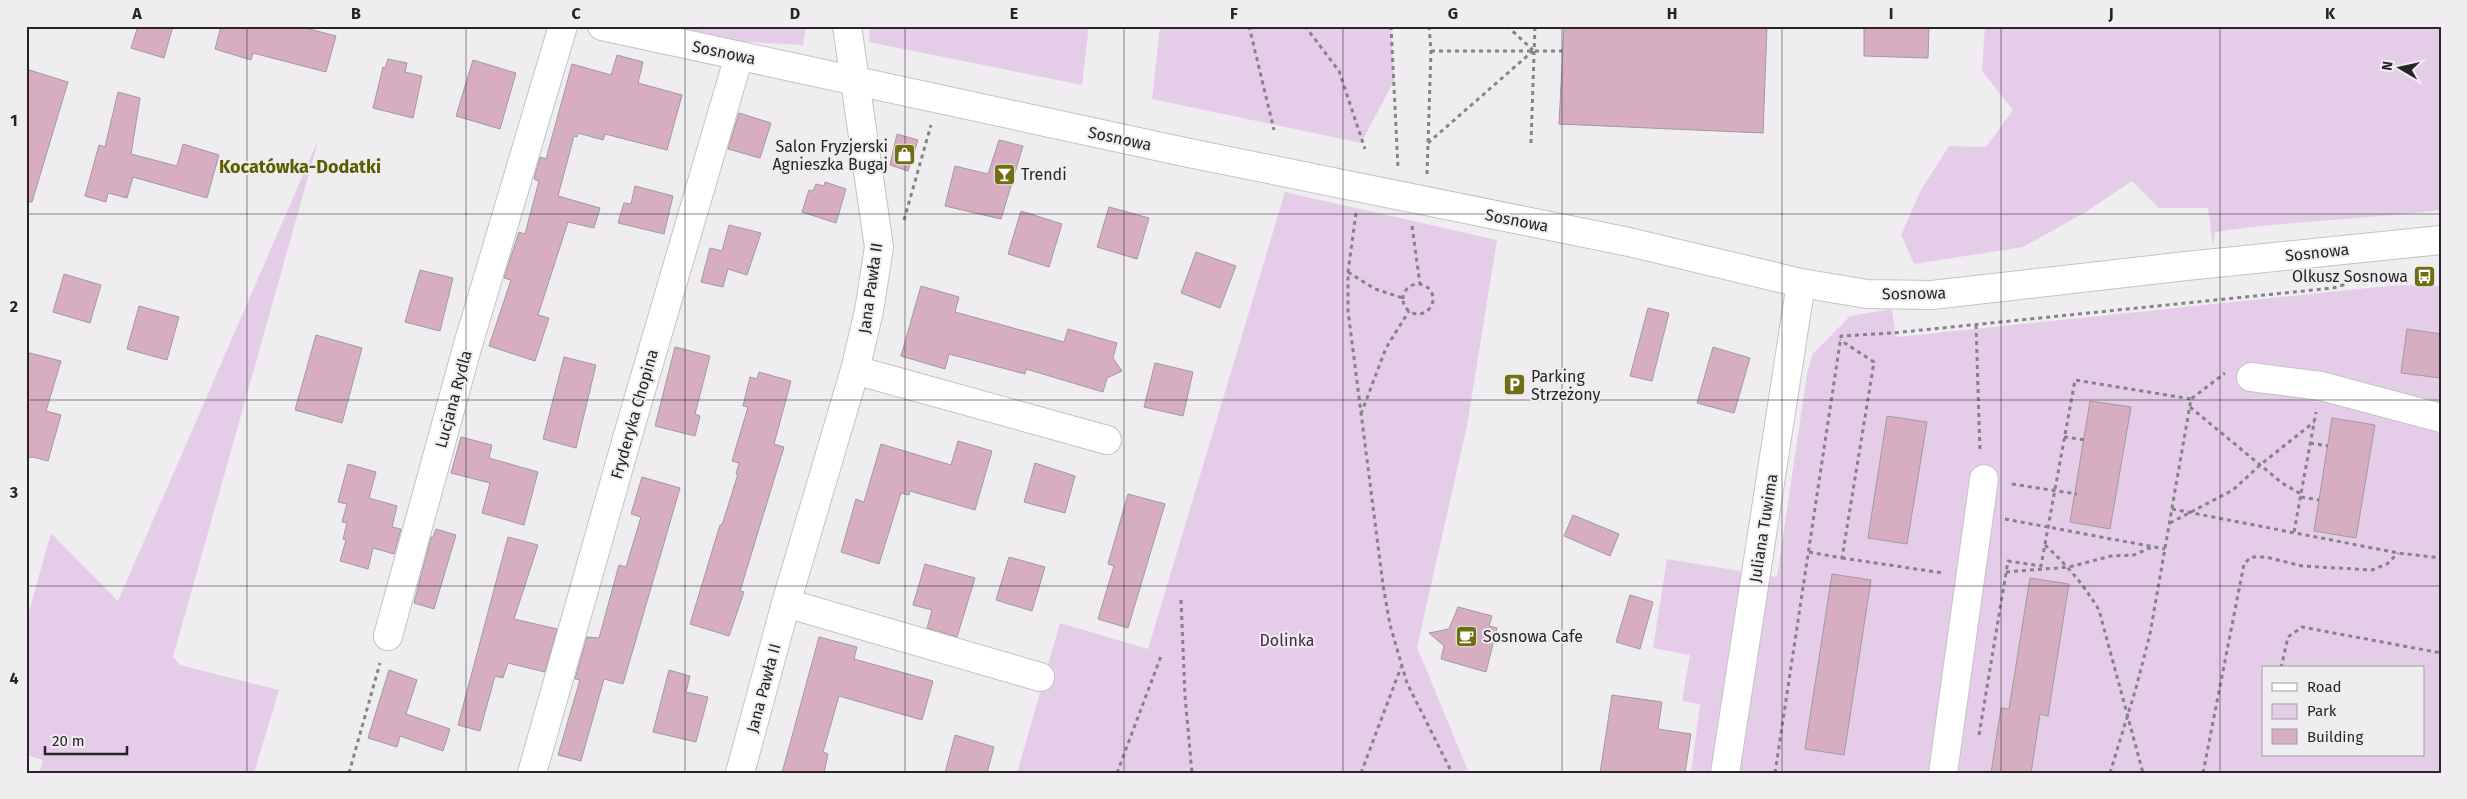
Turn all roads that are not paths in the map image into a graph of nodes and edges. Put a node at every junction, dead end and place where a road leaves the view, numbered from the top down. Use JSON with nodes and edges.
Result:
{"nodes":[{"id":1,"x":563,"y":26,"type":"edge"},
{"id":2,"x":602,"y":26,"type":"edge"},
{"id":3,"x":847,"y":26,"type":"edge"},
{"id":4,"x":739,"y":56,"type":"junction"},
{"id":5,"x":857,"y":82,"type":"junction"},
{"id":6,"x":2441,"y":240,"type":"edge"},
{"id":7,"x":1801,"y":283,"type":"junction"},
{"id":8,"x":855,"y":370,"type":"junction"},
{"id":9,"x":2250,"y":377,"type":"road end"},
{"id":10,"x":2441,"y":418,"type":"edge"},
{"id":11,"x":1107,"y":440,"type":"dead end"},
{"id":12,"x":1984,"y":480,"type":"road end"},
{"id":13,"x":786,"y":603,"type":"junction"},
{"id":14,"x":388,"y":636,"type":"road end"},
{"id":15,"x":1040,"y":677,"type":"dead end"},
{"id":16,"x":532,"y":773,"type":"edge"},
{"id":17,"x":740,"y":773,"type":"edge"},
{"id":18,"x":1725,"y":773,"type":"edge"},
{"id":19,"x":1943,"y":773,"type":"edge"}],
"edges":[{"from":1,"to":14,"type":"street","name":"Lucjana Rydla"},
{"from":2,"to":4,"type":"street","name":"Sosnowa"},
{"from":3,"to":5,"type":"street","name":"Jana Pawła II"},
{"from":4,"to":5,"type":"street","name":"Sosnowa"},
{"from":4,"to":16,"type":"street","name":"Fryderyka Chopina"},
{"from":5,"to":7,"type":"street","name":"Sosnowa"},
{"from":5,"to":8,"type":"street","name":"Jana Pawła II"},
{"from":6,"to":7,"type":"street","name":"Sosnowa"},
{"from":7,"to":18,"type":"street","name":"Juliana Tuwima"},
{"from":8,"to":11,"type":"street"},
{"from":8,"to":13,"type":"street","name":"Jana Pawła II"},
{"from":9,"to":10,"type":"street"},
{"from":12,"to":19,"type":"street"},
{"from":13,"to":15,"type":"street"},
{"from":13,"to":17,"type":"street","name":"Jana Pawła II"}]}
